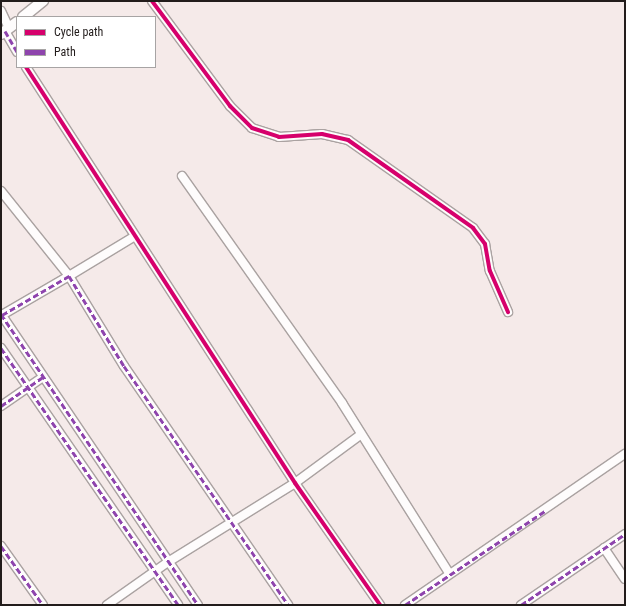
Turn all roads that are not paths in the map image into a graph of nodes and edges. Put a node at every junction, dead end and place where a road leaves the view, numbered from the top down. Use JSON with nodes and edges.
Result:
{"nodes":[{"id":1,"x":43,"y":1,"type":"edge"},
{"id":2,"x":152,"y":1,"type":"edge"},
{"id":3,"x":1,"y":11,"type":"edge"},
{"id":4,"x":24,"y":16,"type":"edge"},
{"id":5,"x":16,"y":23,"type":"edge"},
{"id":6,"x":5,"y":31,"type":"edge"},
{"id":7,"x":16,"y":50,"type":"edge"},
{"id":8,"x":27,"y":68,"type":"edge"},
{"id":9,"x":182,"y":176,"type":"dead end"},
{"id":10,"x":1,"y":191,"type":"edge"},
{"id":11,"x":134,"y":236,"type":"junction"},
{"id":12,"x":69,"y":276,"type":"junction"},
{"id":13,"x":508,"y":312,"type":"dead end"},
{"id":14,"x":1,"y":315,"type":"edge"},
{"id":15,"x":1,"y":348,"type":"edge"},
{"id":16,"x":43,"y":377,"type":"junction"},
{"id":17,"x":28,"y":387,"type":"junction"},
{"id":18,"x":1,"y":406,"type":"edge"},
{"id":19,"x":360,"y":435,"type":"junction"},
{"id":20,"x":625,"y":454,"type":"edge"},
{"id":21,"x":295,"y":483,"type":"junction"},
{"id":22,"x":232,"y":523,"type":"junction"},
{"id":23,"x":625,"y":534,"type":"edge"},
{"id":24,"x":1,"y":546,"type":"edge"},
{"id":25,"x":604,"y":548,"type":"junction"},
{"id":26,"x":168,"y":562,"type":"junction"},
{"id":27,"x":154,"y":571,"type":"junction"},
{"id":28,"x":449,"y":573,"type":"junction"},
{"id":29,"x":625,"y":579,"type":"edge"},
{"id":30,"x":43,"y":605,"type":"edge"},
{"id":31,"x":107,"y":605,"type":"edge"},
{"id":32,"x":178,"y":605,"type":"edge"},
{"id":33,"x":198,"y":605,"type":"edge"},
{"id":34,"x":288,"y":605,"type":"edge"},
{"id":35,"x":380,"y":605,"type":"edge"},
{"id":36,"x":405,"y":605,"type":"edge"},
{"id":37,"x":521,"y":605,"type":"edge"}],
"edges":[{"from":1,"to":4,"type":"street"},
{"from":2,"to":13,"type":"street"},
{"from":3,"to":6,"type":"street"},
{"from":5,"to":6,"type":"street"},
{"from":6,"to":7,"type":"street"},
{"from":8,"to":11,"type":"street"},
{"from":9,"to":19,"type":"street"},
{"from":10,"to":12,"type":"street"},
{"from":11,"to":12,"type":"street"},
{"from":11,"to":21,"type":"street"},
{"from":12,"to":14,"type":"street"},
{"from":12,"to":22,"type":"street"},
{"from":14,"to":16,"type":"street"},
{"from":15,"to":17,"type":"street"},
{"from":16,"to":17,"type":"street"},
{"from":16,"to":26,"type":"street"},
{"from":17,"to":18,"type":"street"},
{"from":17,"to":27,"type":"street"},
{"from":19,"to":21,"type":"street"},
{"from":19,"to":28,"type":"street"},
{"from":20,"to":28,"type":"street"},
{"from":21,"to":22,"type":"street"},
{"from":21,"to":35,"type":"street"},
{"from":22,"to":26,"type":"street"},
{"from":22,"to":34,"type":"street"},
{"from":23,"to":25,"type":"street"},
{"from":24,"to":30,"type":"street"},
{"from":25,"to":29,"type":"street"},
{"from":25,"to":37,"type":"street"},
{"from":26,"to":27,"type":"street"},
{"from":26,"to":33,"type":"street"},
{"from":27,"to":31,"type":"street"},
{"from":27,"to":32,"type":"street"},
{"from":28,"to":36,"type":"street"}]}
